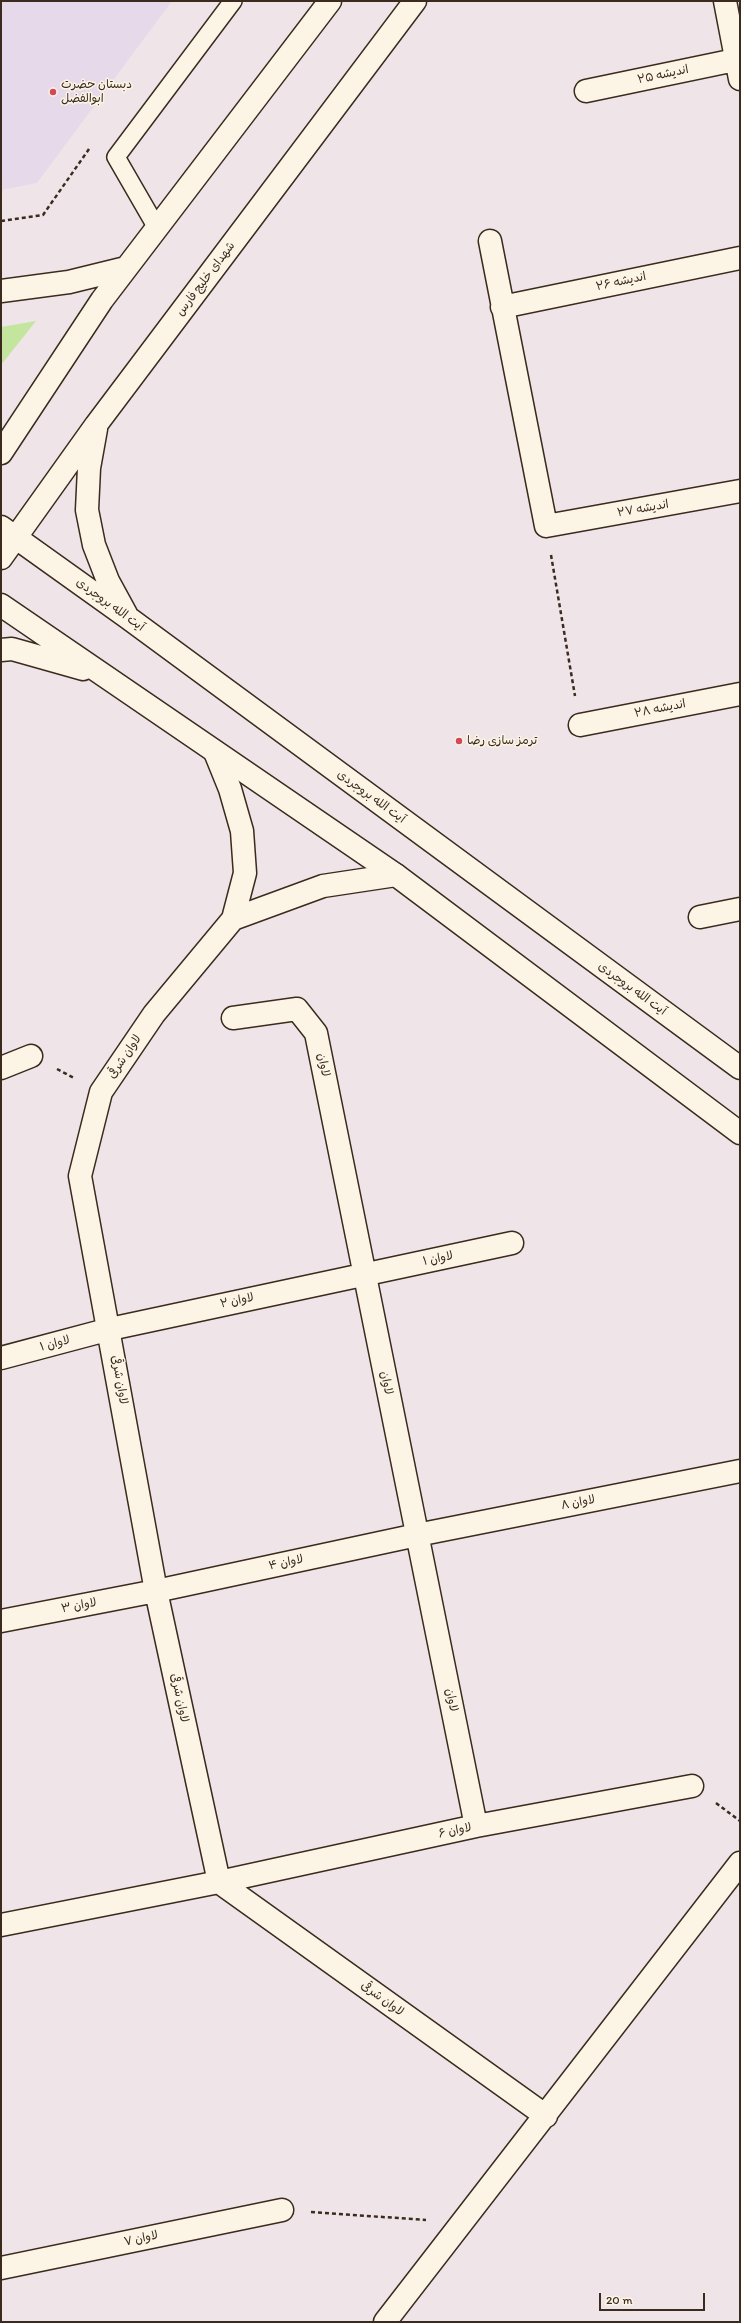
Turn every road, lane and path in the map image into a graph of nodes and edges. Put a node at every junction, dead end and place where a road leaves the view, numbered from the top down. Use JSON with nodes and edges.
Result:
{"nodes":[{"id":1,"x":233,"y":1,"type":"edge"},
{"id":2,"x":330,"y":1,"type":"edge"},
{"id":3,"x":415,"y":1,"type":"edge"},
{"id":4,"x":725,"y":1,"type":"edge"},
{"id":5,"x":739,"y":66,"type":"edge"},
{"id":6,"x":586,"y":91,"type":"dead end"},
{"id":7,"x":116,"y":157,"type":"junction"},
{"id":8,"x":1,"y":221,"type":"edge"},
{"id":9,"x":157,"y":228,"type":"junction"},
{"id":10,"x":490,"y":241,"type":"dead end"},
{"id":11,"x":740,"y":258,"type":"edge"},
{"id":12,"x":126,"y":268,"type":"junction"},
{"id":13,"x":1,"y":291,"type":"edge"},
{"id":14,"x":502,"y":307,"type":"junction"},
{"id":15,"x":96,"y":425,"type":"junction"},
{"id":16,"x":1,"y":453,"type":"edge"},
{"id":17,"x":740,"y":491,"type":"edge"},
{"id":18,"x":546,"y":526,"type":"junction"},
{"id":19,"x":8,"y":532,"type":"edge"},
{"id":20,"x":1,"y":558,"type":"edge"},
{"id":21,"x":1,"y":605,"type":"edge"},
{"id":22,"x":127,"y":617,"type":"junction"},
{"id":23,"x":1,"y":650,"type":"edge"},
{"id":24,"x":101,"y":674,"type":"junction"},
{"id":25,"x":740,"y":694,"type":"edge"},
{"id":26,"x":580,"y":724,"type":"joint"},
{"id":27,"x":215,"y":752,"type":"junction"},
{"id":28,"x":396,"y":876,"type":"junction"},
{"id":29,"x":740,"y":909,"type":"edge"},
{"id":30,"x":700,"y":917,"type":"dead end"},
{"id":31,"x":233,"y":919,"type":"junction"},
{"id":32,"x":233,"y":1018,"type":"dead end"},
{"id":33,"x":31,"y":1056,"type":"joint"},
{"id":34,"x":1,"y":1068,"type":"edge"},
{"id":35,"x":740,"y":1068,"type":"edge"},
{"id":36,"x":101,"y":1092,"type":"junction"},
{"id":37,"x":740,"y":1134,"type":"edge"},
{"id":38,"x":512,"y":1243,"type":"dead end"},
{"id":39,"x":364,"y":1274,"type":"junction"},
{"id":40,"x":110,"y":1329,"type":"junction"},
{"id":41,"x":1,"y":1358,"type":"edge"},
{"id":42,"x":740,"y":1471,"type":"edge"},
{"id":43,"x":417,"y":1535,"type":"junction"},
{"id":44,"x":156,"y":1591,"type":"junction"},
{"id":45,"x":1,"y":1621,"type":"edge"},
{"id":46,"x":692,"y":1786,"type":"dead end"},
{"id":47,"x":476,"y":1826,"type":"junction"},
{"id":48,"x":740,"y":1863,"type":"edge"},
{"id":49,"x":219,"y":1882,"type":"junction"},
{"id":50,"x":1,"y":1926,"type":"edge"},
{"id":51,"x":546,"y":2116,"type":"junction"},
{"id":52,"x":282,"y":2210,"type":"joint"},
{"id":53,"x":462,"y":2223,"type":"junction"},
{"id":54,"x":1,"y":2268,"type":"edge"},
{"id":55,"x":385,"y":2322,"type":"edge"}],
"edges":[{"from":1,"to":7,"type":"lane"},
{"from":2,"to":9,"type":"street"},
{"from":3,"to":15,"type":"street","name":"شهدای خلیج فارس"},
{"from":4,"to":5,"type":"street"},
{"from":5,"to":6,"type":"street","name":"اندیشه ۲۵"},
{"from":7,"to":8,"type":"path"},
{"from":7,"to":9,"type":"lane"},
{"from":9,"to":12,"type":"street"},
{"from":10,"to":14,"type":"street"},
{"from":11,"to":14,"type":"street","name":"اندیشه ۲۶"},
{"from":12,"to":13,"type":"street"},
{"from":12,"to":16,"type":"street"},
{"from":14,"to":18,"type":"street"},
{"from":15,"to":19,"type":"street","name":"شهدای خلیج فارس"},
{"from":15,"to":22,"type":"street"},
{"from":17,"to":18,"type":"street","name":"اندیشه ۲۷"},
{"from":18,"to":26,"type":"path"},
{"from":19,"to":20,"type":"street","name":"شهدای خلیج فارس"},
{"from":19,"to":22,"type":"street","name":"آیت الله بروجردی"},
{"from":21,"to":24,"type":"street"},
{"from":22,"to":35,"type":"street","name":"آیت الله بروجردی"},
{"from":23,"to":24,"type":"street"},
{"from":24,"to":27,"type":"street"},
{"from":25,"to":26,"type":"street","name":"اندیشه ۲۸"},
{"from":27,"to":28,"type":"street"},
{"from":27,"to":31,"type":"street"},
{"from":28,"to":31,"type":"street"},
{"from":28,"to":37,"type":"street"},
{"from":29,"to":30,"type":"street"},
{"from":31,"to":36,"type":"street","name":"لاوان شرقی"},
{"from":32,"to":39,"type":"street","name":"لاوان"},
{"from":33,"to":34,"type":"street"},
{"from":33,"to":36,"type":"path"},
{"from":36,"to":40,"type":"street","name":"لاوان شرقی"},
{"from":38,"to":39,"type":"street","name":"لاوان ۱"},
{"from":39,"to":40,"type":"street","name":"لاوان ۲"},
{"from":39,"to":43,"type":"street","name":"لاوان"},
{"from":40,"to":41,"type":"street","name":"لاوان ۱"},
{"from":40,"to":44,"type":"street","name":"لاوان شرقی"},
{"from":42,"to":43,"type":"street","name":"لاوان ۸"},
{"from":43,"to":44,"type":"street","name":"لاوان ۴"},
{"from":43,"to":47,"type":"street","name":"لاوان"},
{"from":44,"to":45,"type":"street","name":"لاوان ۳"},
{"from":44,"to":49,"type":"street","name":"لاوان شرقی"},
{"from":46,"to":47,"type":"street","name":"لاوان ۶"},
{"from":47,"to":49,"type":"street","name":"لاوان ۶"},
{"from":48,"to":51,"type":"street"},
{"from":49,"to":50,"type":"street"},
{"from":49,"to":51,"type":"street","name":"لاوان شرقی"},
{"from":51,"to":53,"type":"street"},
{"from":52,"to":53,"type":"path"},
{"from":52,"to":54,"type":"street","name":"لاوان ۷"},
{"from":53,"to":55,"type":"street"}]}
